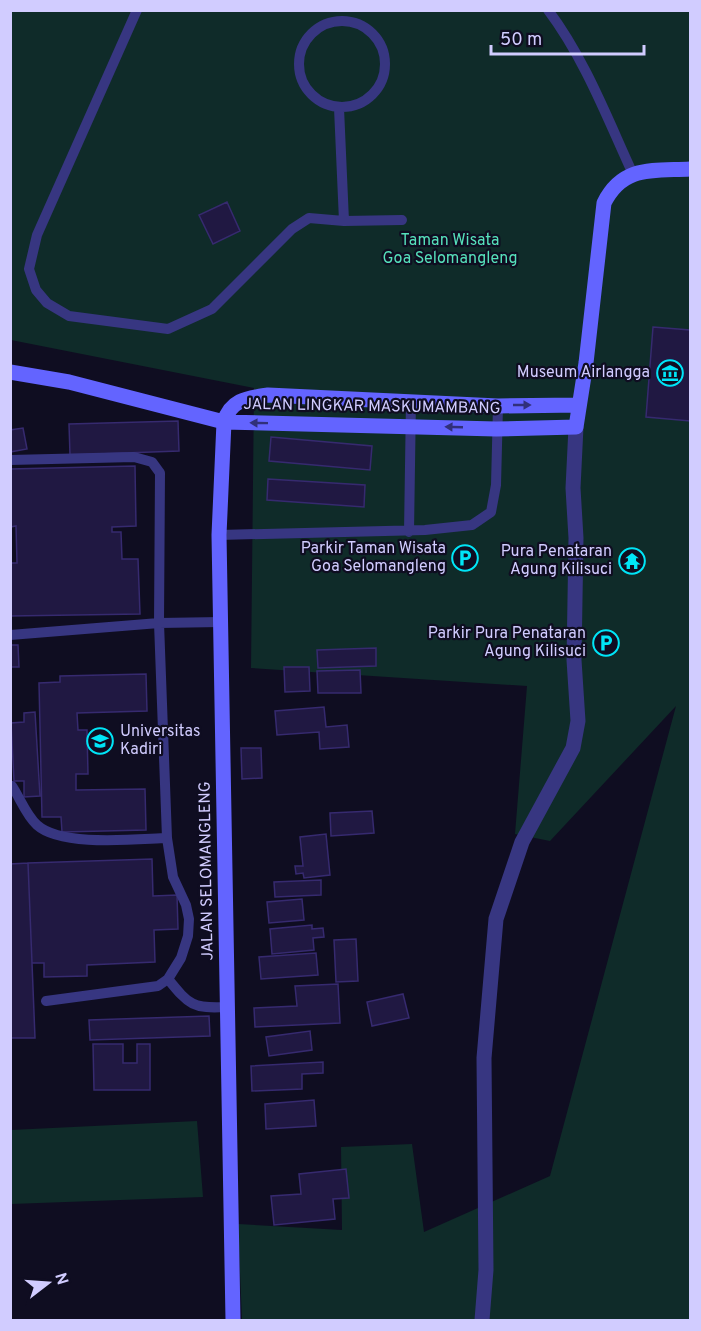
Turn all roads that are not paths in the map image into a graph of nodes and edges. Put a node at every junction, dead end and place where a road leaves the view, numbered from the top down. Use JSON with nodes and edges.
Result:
{"nodes":[{"id":1,"x":136,"y":10,"type":"edge"},
{"id":2,"x":548,"y":10,"type":"edge"},
{"id":3,"x":339,"y":108,"type":"junction"},
{"id":4,"x":690,"y":169,"type":"edge"},
{"id":5,"x":633,"y":174,"type":"junction"},
{"id":6,"x":402,"y":220,"type":"dead end"},
{"id":7,"x":344,"y":221,"type":"junction"},
{"id":8,"x":10,"y":372,"type":"edge"},
{"id":9,"x":411,"y":400,"type":"junction"},
{"id":10,"x":578,"y":405,"type":"junction"},
{"id":11,"x":498,"y":406,"type":"junction"},
{"id":12,"x":224,"y":422,"type":"junction"},
{"id":13,"x":410,"y":426,"type":"junction"},
{"id":14,"x":576,"y":428,"type":"junction"},
{"id":15,"x":496,"y":429,"type":"junction"},
{"id":16,"x":10,"y":460,"type":"edge"},
{"id":17,"x":409,"y":532,"type":"junction"},
{"id":18,"x":219,"y":535,"type":"junction"},
{"id":19,"x":221,"y":622,"type":"junction"},
{"id":20,"x":159,"y":623,"type":"junction"},
{"id":21,"x":10,"y":635,"type":"edge"},
{"id":22,"x":12,"y":786,"type":"dead end"},
{"id":23,"x":167,"y":837,"type":"junction"},
{"id":24,"x":168,"y":979,"type":"junction"},
{"id":25,"x":46,"y":1001,"type":"dead end"},
{"id":26,"x":227,"y":1008,"type":"junction"},
{"id":27,"x":233,"y":1320,"type":"edge"},
{"id":28,"x":482,"y":1320,"type":"edge"}],
"edges":[{"from":1,"to":7,"type":"lane"},
{"from":2,"to":5,"type":"lane"},
{"from":3,"to":3,"type":"lane"},
{"from":3,"to":7,"type":"lane"},
{"from":4,"to":5,"type":"street"},
{"from":5,"to":10,"type":"street"},
{"from":6,"to":7,"type":"lane"},
{"from":8,"to":12,"type":"street"},
{"from":9,"to":11,"type":"street","name":"JALAN LINGKAR MASKUMAMBANG"},
{"from":9,"to":12,"type":"street","name":"JALAN LINGKAR MASKUMAMBANG"},
{"from":9,"to":13,"type":"lane"},
{"from":11,"to":10,"type":"street","name":"JALAN LINGKAR MASKUMAMBANG","one_way":true},
{"from":10,"to":14,"type":"street"},
{"from":11,"to":15,"type":"lane"},
{"from":13,"to":12,"type":"street","name":"JALAN LINGKAR MASKUMAMBANG","one_way":true},
{"from":12,"to":18,"type":"street","name":"JALAN SELOMANGLENG"},
{"from":15,"to":13,"type":"street","name":"JALAN LINGKAR MASKUMAMBANG","one_way":true},
{"from":13,"to":17,"type":"lane"},
{"from":14,"to":15,"type":"street","name":"JALAN LINGKAR MASKUMAMBANG"},
{"from":14,"to":28,"type":"street"},
{"from":15,"to":17,"type":"lane"},
{"from":16,"to":20,"type":"lane"},
{"from":17,"to":18,"type":"lane"},
{"from":18,"to":19,"type":"street","name":"JALAN SELOMANGLENG"},
{"from":19,"to":20,"type":"lane"},
{"from":19,"to":26,"type":"street","name":"JALAN SELOMANGLENG"},
{"from":20,"to":21,"type":"lane"},
{"from":20,"to":23,"type":"lane"},
{"from":22,"to":23,"type":"lane"},
{"from":23,"to":24,"type":"lane"},
{"from":24,"to":25,"type":"lane"},
{"from":24,"to":26,"type":"lane"},
{"from":26,"to":27,"type":"street","name":"JALAN SELOMANGLENG"}]}
